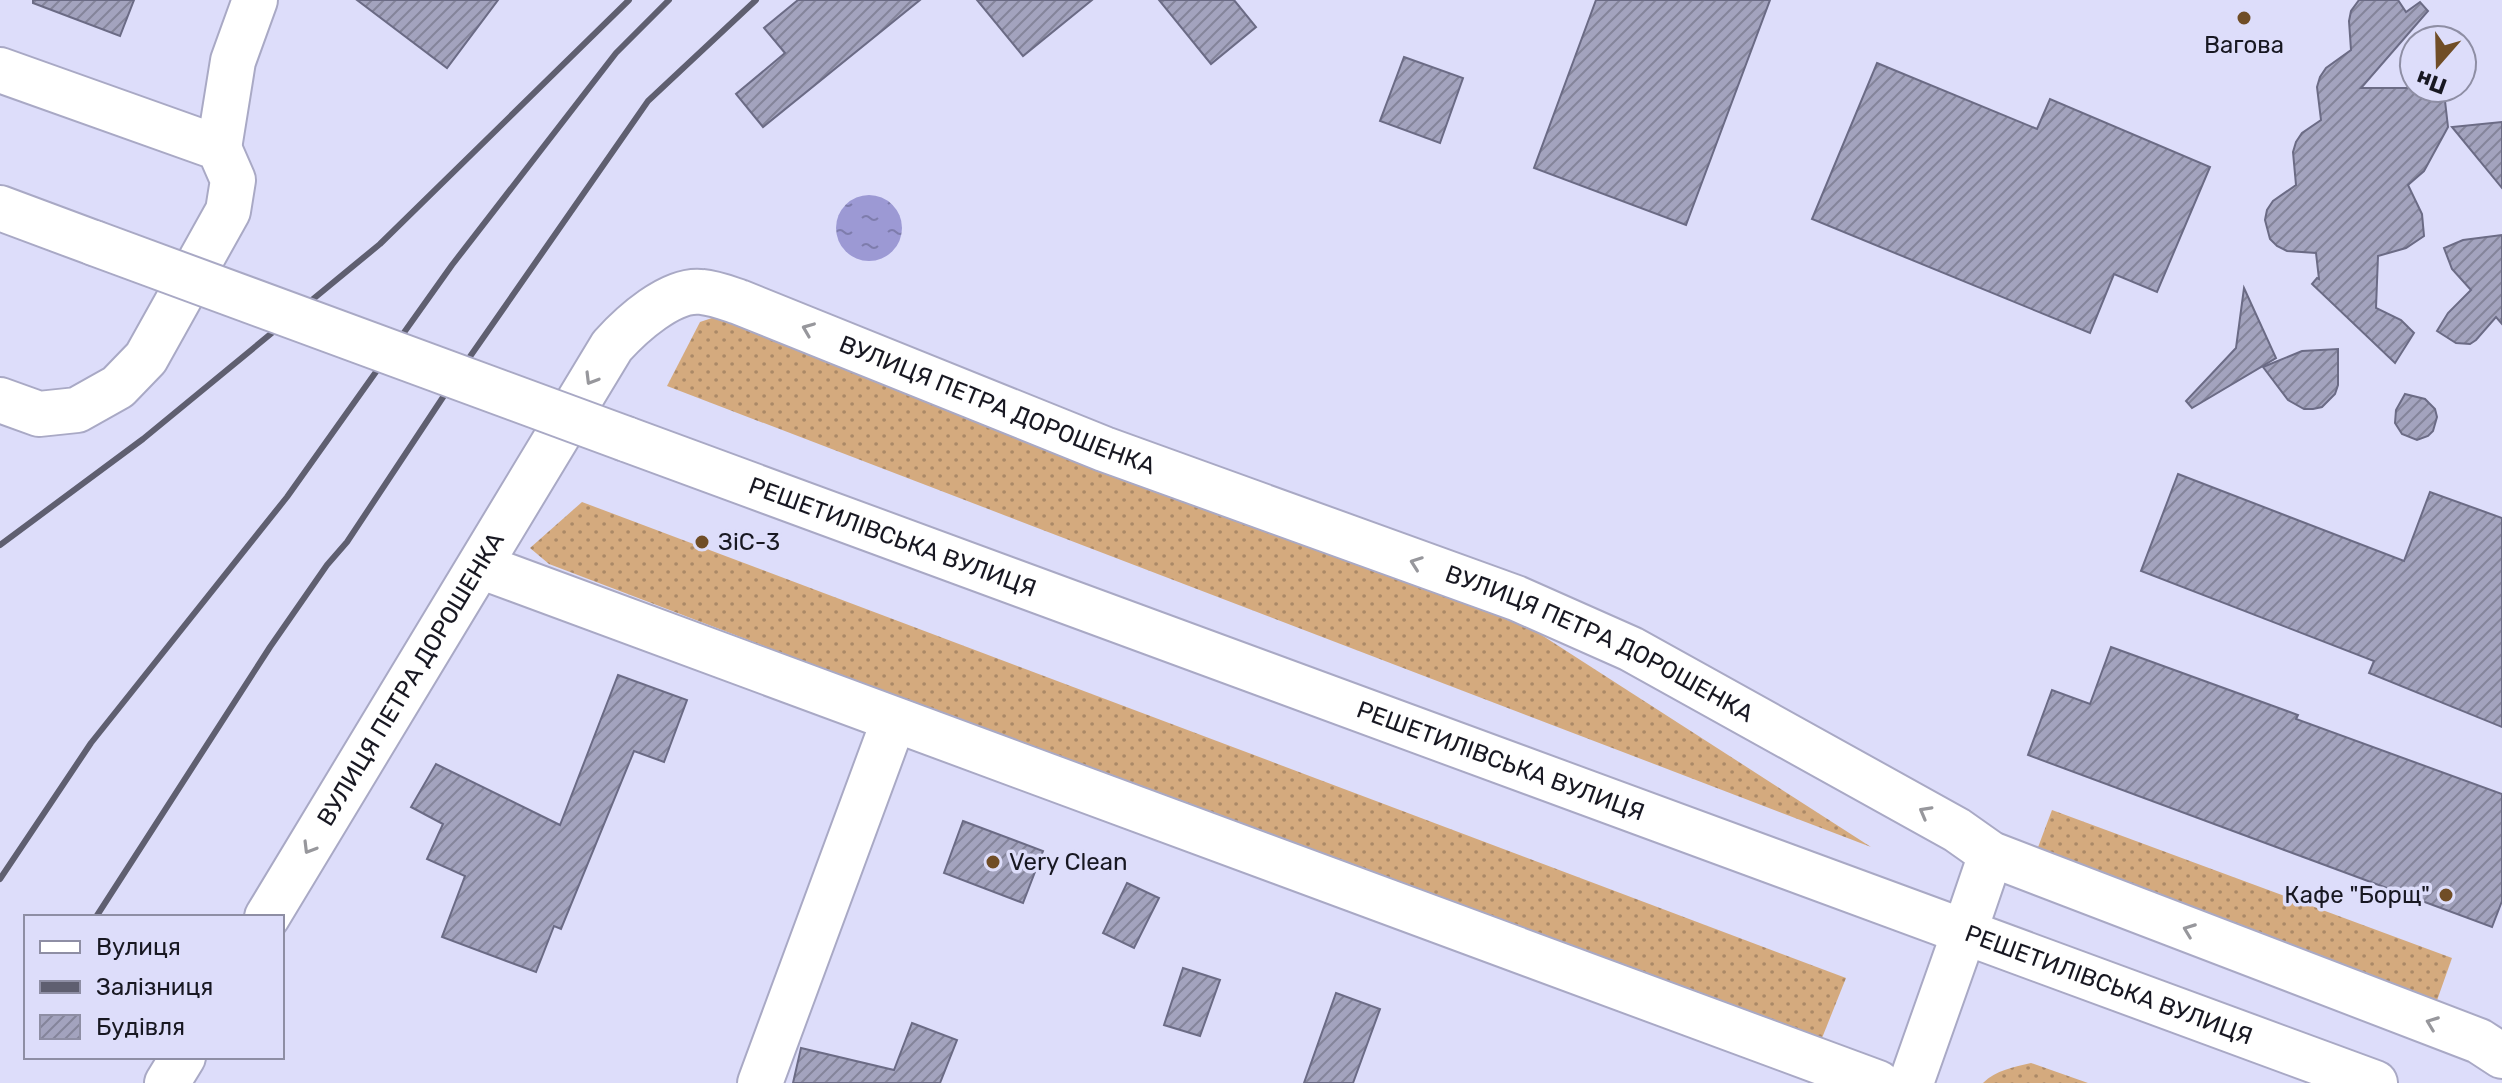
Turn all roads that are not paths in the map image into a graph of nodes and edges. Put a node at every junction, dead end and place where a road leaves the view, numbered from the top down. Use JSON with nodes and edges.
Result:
{"nodes":[{"id":1,"x":255,"y":0,"type":"edge"},
{"id":2,"x":0,"y":70,"type":"edge"},
{"id":3,"x":219,"y":148,"type":"junction"},
{"id":4,"x":0,"y":208,"type":"edge"},
{"id":5,"x":0,"y":400,"type":"edge"},
{"id":6,"x":480,"y":566,"type":"junction"},
{"id":7,"x":894,"y":720,"type":"junction"},
{"id":8,"x":1991,"y":854,"type":"junction"},
{"id":9,"x":268,"y":915,"type":"edge"},
{"id":10,"x":1964,"y":933,"type":"junction"},
{"id":11,"x":2502,"y":1056,"type":"edge"},
{"id":12,"x":182,"y":1059,"type":"edge"},
{"id":13,"x":167,"y":1083,"type":"edge"},
{"id":14,"x":760,"y":1083,"type":"edge"},
{"id":15,"x":1878,"y":1083,"type":"edge"},
{"id":16,"x":1911,"y":1083,"type":"edge"},
{"id":17,"x":2375,"y":1083,"type":"edge"}],
"edges":[{"from":1,"to":3,"type":"street"},
{"from":2,"to":3,"type":"street"},
{"from":3,"to":5,"type":"street"},
{"from":4,"to":10,"type":"street","name":"РЕШЕТИЛІВСЬКА ВУЛИЦЯ","bridge":true},
{"from":6,"to":7,"type":"street"},
{"from":8,"to":6,"type":"street","name":"ВУЛИЦЯ ПЕТРА ДОРОШЕНКА","one_way":true},
{"from":6,"to":9,"type":"street","name":"ВУЛИЦЯ ПЕТРА ДОРОШЕНКА","one_way":true},
{"from":7,"to":14,"type":"street"},
{"from":7,"to":15,"type":"street"},
{"from":8,"to":10,"type":"street"},
{"from":11,"to":8,"type":"street","name":"ВУЛИЦЯ ПЕТРА ДОРОШЕНКА","one_way":true},
{"from":10,"to":16,"type":"street"},
{"from":10,"to":17,"type":"street","name":"РЕШЕТИЛІВСЬКА ВУЛИЦЯ"},
{"from":12,"to":13,"type":"street"}]}
